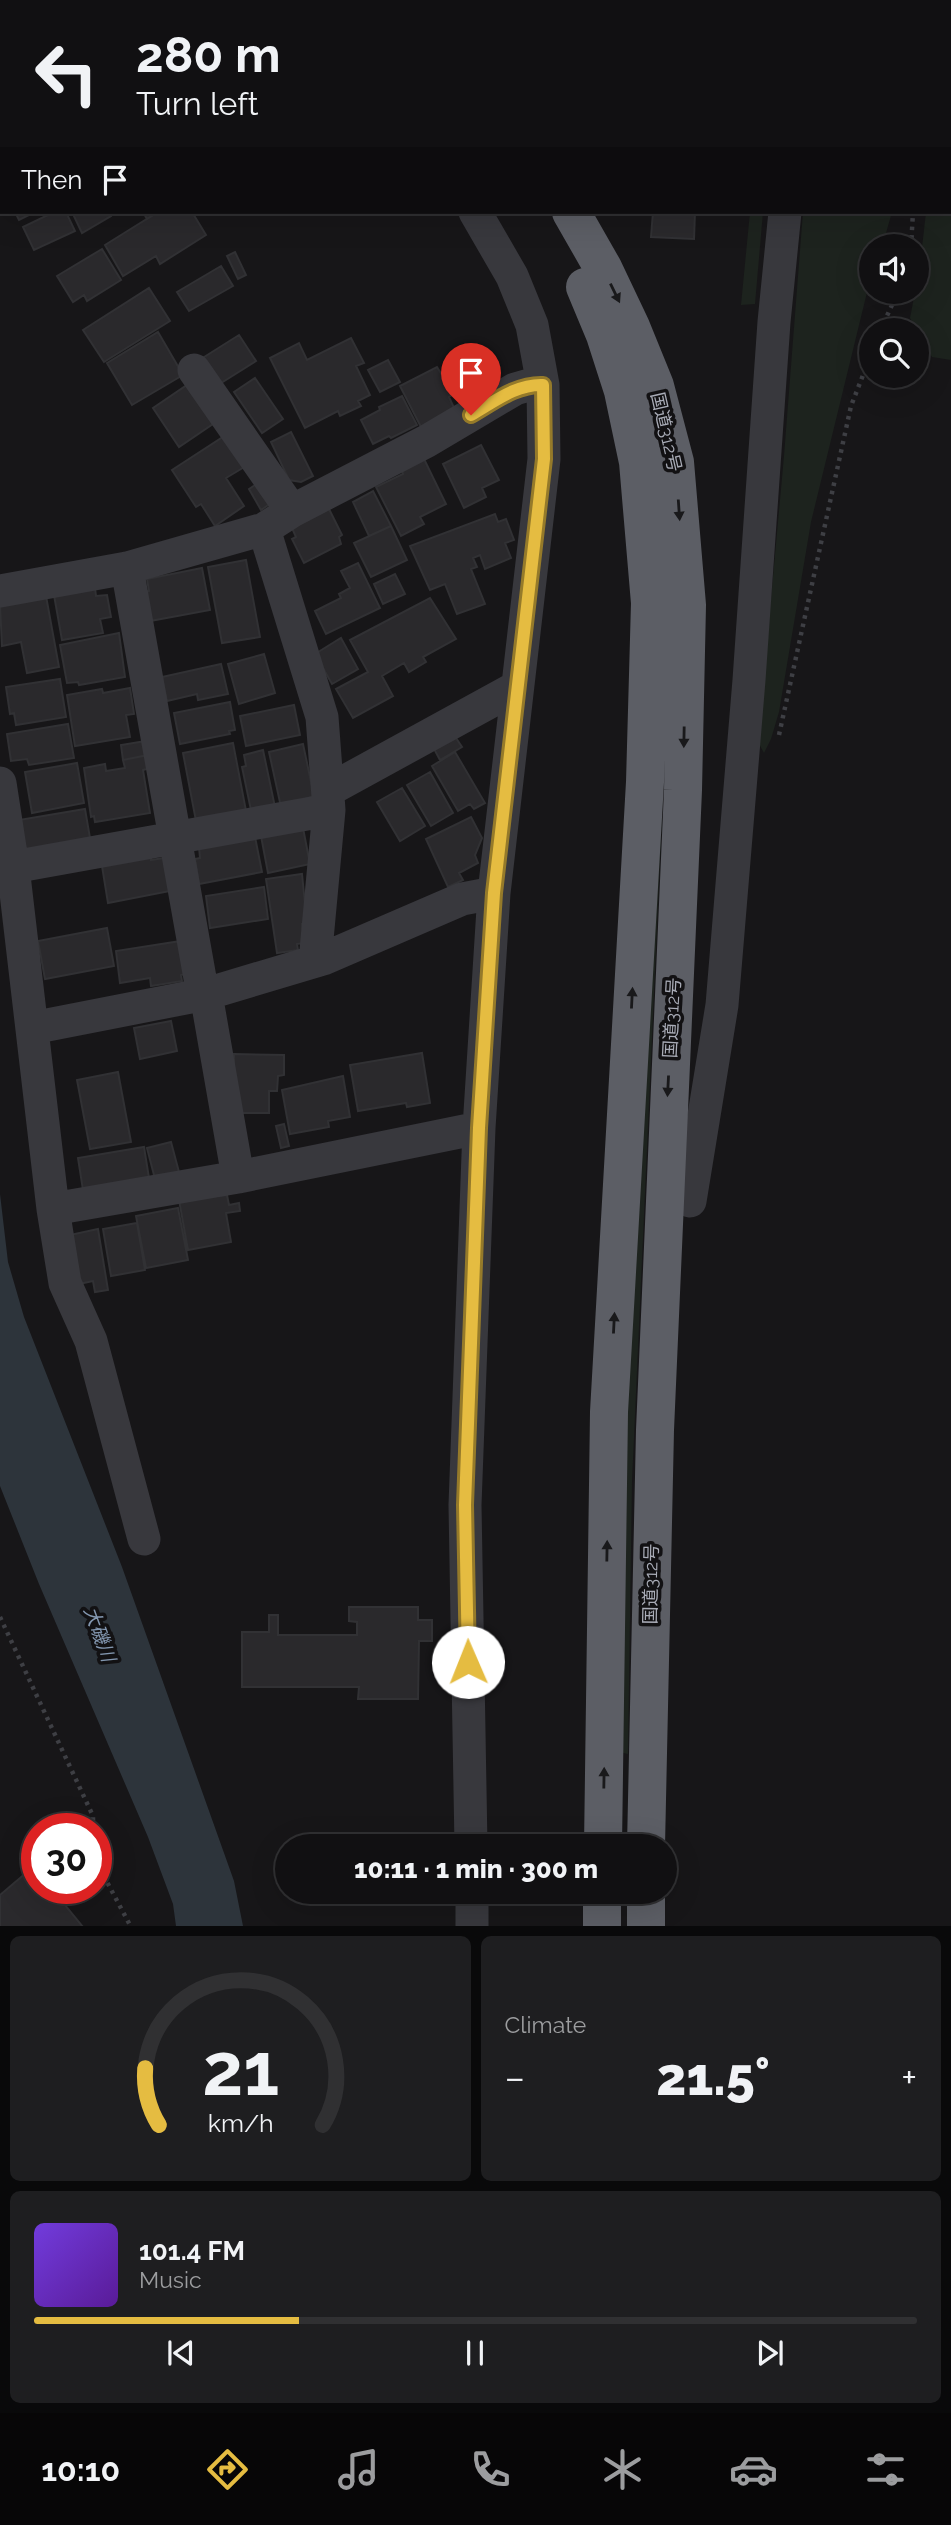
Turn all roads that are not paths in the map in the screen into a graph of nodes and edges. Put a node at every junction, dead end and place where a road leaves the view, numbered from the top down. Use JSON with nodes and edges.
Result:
{"nodes":[{"id":1,"x":476,"y":214,"type":"edge"},
{"id":2,"x":545,"y":214,"type":"edge"},
{"id":3,"x":572,"y":214,"type":"edge"},
{"id":4,"x":785,"y":214,"type":"edge"},
{"id":5,"x":194,"y":370,"type":"dead end"},
{"id":6,"x":543,"y":385,"type":"junction"},
{"id":7,"x":292,"y":512,"type":"junction"},
{"id":8,"x":264,"y":529,"type":"junction"},
{"id":9,"x":127,"y":568,"type":"junction"},
{"id":10,"x":0,"y":591,"type":"edge"},
{"id":11,"x":516,"y":687,"type":"junction"},
{"id":12,"x":0,"y":783,"type":"edge"},
{"id":13,"x":329,"y":800,"type":"junction"},
{"id":14,"x":175,"y":839,"type":"junction"},
{"id":15,"x":13,"y":867,"type":"junction"},
{"id":16,"x":494,"y":893,"type":"junction"},
{"id":17,"x":315,"y":961,"type":"junction"},
{"id":18,"x":205,"y":995,"type":"junction"},
{"id":19,"x":33,"y":1028,"type":"junction"},
{"id":20,"x":479,"y":1128,"type":"junction"},
{"id":21,"x":238,"y":1177,"type":"junction"},
{"id":22,"x":690,"y":1201,"type":"dead end"},
{"id":23,"x":53,"y":1209,"type":"junction"},
{"id":24,"x":145,"y":1539,"type":"dead end"},
{"id":25,"x":471,"y":1834,"type":"edge"},
{"id":26,"x":603,"y":1834,"type":"edge"},
{"id":27,"x":646,"y":1834,"type":"edge"},
{"id":28,"x":472,"y":1904,"type":"edge"},
{"id":29,"x":602,"y":1904,"type":"edge"},
{"id":30,"x":646,"y":1904,"type":"edge"},
{"id":31,"x":472,"y":1926,"type":"edge"},
{"id":32,"x":602,"y":1926,"type":"edge"},
{"id":33,"x":646,"y":1926,"type":"edge"}],
"edges":[{"from":1,"to":6,"type":"street"},
{"from":26,"to":2,"type":"highway","name":"国道312号","one_way":true},
{"from":3,"to":27,"type":"highway","name":"国道312号","one_way":true},
{"from":4,"to":22,"type":"street"},
{"from":5,"to":7,"type":"street"},
{"from":6,"to":7,"type":"street"},
{"from":6,"to":11,"type":"street"},
{"from":7,"to":8,"type":"street"},
{"from":8,"to":9,"type":"street"},
{"from":8,"to":13,"type":"street"},
{"from":9,"to":10,"type":"street"},
{"from":9,"to":14,"type":"street"},
{"from":11,"to":13,"type":"street"},
{"from":11,"to":16,"type":"street"},
{"from":12,"to":15,"type":"street"},
{"from":13,"to":14,"type":"street"},
{"from":13,"to":17,"type":"street"},
{"from":14,"to":15,"type":"street"},
{"from":14,"to":18,"type":"street"},
{"from":15,"to":19,"type":"street"},
{"from":16,"to":17,"type":"street"},
{"from":16,"to":20,"type":"street"},
{"from":17,"to":18,"type":"street"},
{"from":18,"to":19,"type":"street"},
{"from":18,"to":21,"type":"street"},
{"from":19,"to":23,"type":"street"},
{"from":20,"to":21,"type":"street"},
{"from":20,"to":25,"type":"street"},
{"from":21,"to":23,"type":"street"},
{"from":23,"to":24,"type":"street"},
{"from":28,"to":31,"type":"street"},
{"from":29,"to":32,"type":"highway"},
{"from":30,"to":33,"type":"highway"}]}
